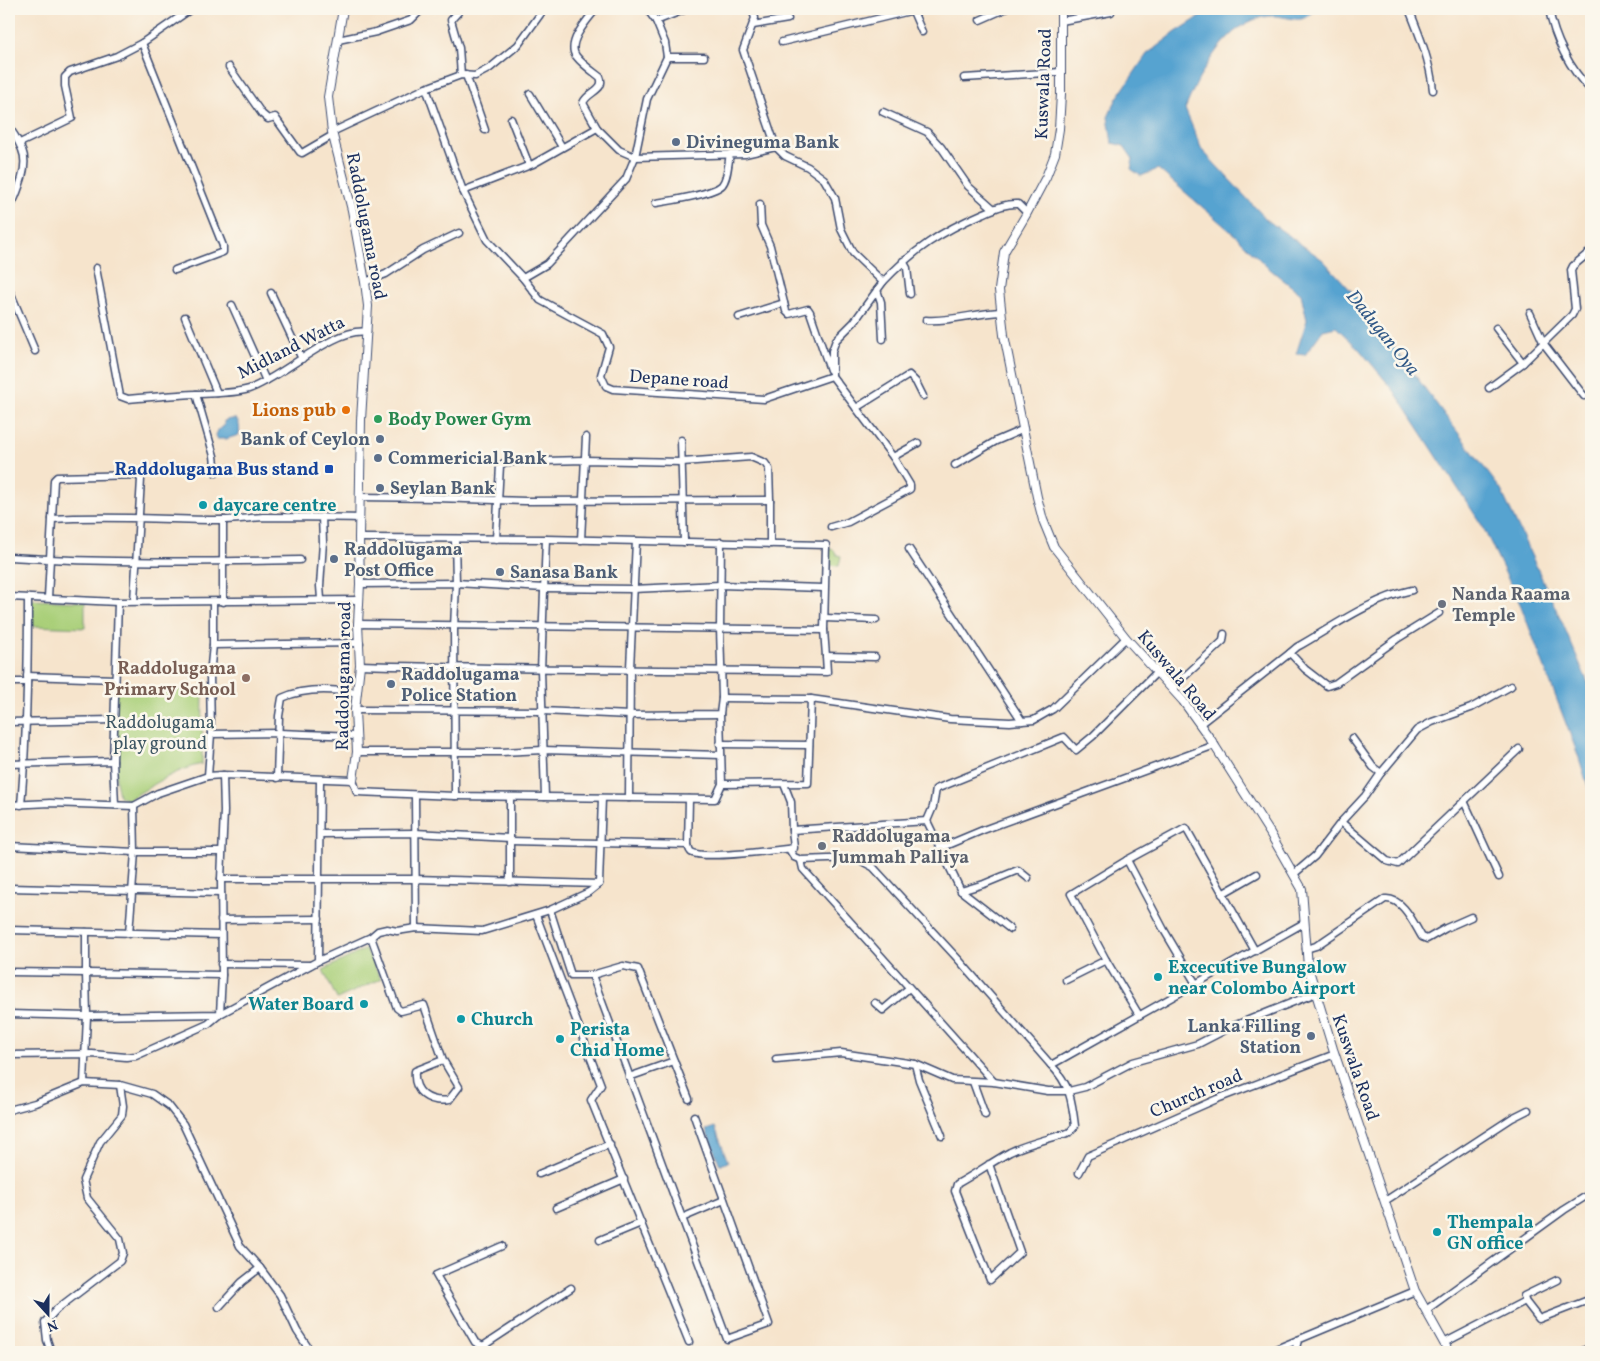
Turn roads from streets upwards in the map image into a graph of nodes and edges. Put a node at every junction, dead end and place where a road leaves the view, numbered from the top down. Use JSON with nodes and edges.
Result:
{"nodes":[{"id":1,"x":191,"y":9,"type":"edge"},
{"id":2,"x":343,"y":9,"type":"edge"},
{"id":3,"x":422,"y":9,"type":"edge"},
{"id":4,"x":461,"y":9,"type":"edge"},
{"id":5,"x":544,"y":9,"type":"edge"},
{"id":6,"x":596,"y":9,"type":"edge"},
{"id":7,"x":647,"y":9,"type":"edge"},
{"id":8,"x":686,"y":9,"type":"edge"},
{"id":9,"x":752,"y":9,"type":"edge"},
{"id":10,"x":911,"y":9,"type":"edge"},
{"id":11,"x":1005,"y":9,"type":"edge"},
{"id":12,"x":1061,"y":9,"type":"edge"},
{"id":13,"x":1409,"y":9,"type":"edge"},
{"id":14,"x":1549,"y":9,"type":"edge"},
{"id":15,"x":1111,"y":12,"type":"dead end"},
{"id":16,"x":788,"y":19,"type":"dead end"},
{"id":17,"x":980,"y":20,"type":"dead end"},
{"id":18,"x":656,"y":21,"type":"junction"},
{"id":19,"x":1061,"y":21,"type":"junction"},
{"id":20,"x":753,"y":25,"type":"junction"},
{"id":21,"x":922,"y":32,"type":"dead end"},
{"id":22,"x":338,"y":40,"type":"junction"},
{"id":23,"x":782,"y":42,"type":"dead end"},
{"id":24,"x":142,"y":43,"type":"junction"},
{"id":25,"x":667,"y":57,"type":"junction"},
{"id":26,"x":704,"y":57,"type":"dead end"},
{"id":27,"x":228,"y":67,"type":"dead end"},
{"id":28,"x":1061,"y":72,"type":"junction"},
{"id":29,"x":464,"y":75,"type":"junction"},
{"id":30,"x":964,"y":78,"type":"dead end"},
{"id":31,"x":426,"y":88,"type":"junction"},
{"id":32,"x":1432,"y":90,"type":"dead end"},
{"id":33,"x":1591,"y":90,"type":"edge"},
{"id":34,"x":530,"y":94,"type":"dead end"},
{"id":35,"x":883,"y":112,"type":"dead end"},
{"id":36,"x":511,"y":119,"type":"dead end"},
{"id":37,"x":9,"y":127,"type":"edge"},
{"id":38,"x":597,"y":128,"type":"junction"},
{"id":39,"x":485,"y":130,"type":"dead end"},
{"id":40,"x":333,"y":133,"type":"junction"},
{"id":41,"x":20,"y":143,"type":"junction"},
{"id":42,"x":776,"y":147,"type":"junction"},
{"id":43,"x":562,"y":148,"type":"junction"},
{"id":44,"x":730,"y":154,"type":"junction"},
{"id":45,"x":635,"y":156,"type":"junction"},
{"id":46,"x":529,"y":165,"type":"junction"},
{"id":47,"x":463,"y":191,"type":"junction"},
{"id":48,"x":656,"y":203,"type":"dead end"},
{"id":49,"x":760,"y":204,"type":"dead end"},
{"id":50,"x":9,"y":208,"type":"edge"},
{"id":51,"x":994,"y":209,"type":"junction"},
{"id":52,"x":1027,"y":213,"type":"junction"},
{"id":53,"x":459,"y":233,"type":"dead end"},
{"id":54,"x":1591,"y":251,"type":"edge"},
{"id":55,"x":903,"y":261,"type":"junction"},
{"id":56,"x":96,"y":268,"type":"dead end"},
{"id":57,"x":175,"y":270,"type":"dead end"},
{"id":58,"x":523,"y":278,"type":"junction"},
{"id":59,"x":365,"y":282,"type":"junction"},
{"id":60,"x":883,"y":282,"type":"junction"},
{"id":61,"x":877,"y":290,"type":"junction"},
{"id":62,"x":9,"y":292,"type":"edge"},
{"id":63,"x":271,"y":293,"type":"dead end"},
{"id":64,"x":910,"y":294,"type":"dead end"},
{"id":65,"x":784,"y":303,"type":"junction"},
{"id":66,"x":232,"y":305,"type":"dead end"},
{"id":67,"x":1000,"y":312,"type":"junction"},
{"id":68,"x":1530,"y":313,"type":"dead end"},
{"id":69,"x":184,"y":317,"type":"dead end"},
{"id":70,"x":739,"y":317,"type":"dead end"},
{"id":71,"x":926,"y":320,"type":"dead end"},
{"id":72,"x":1496,"y":328,"type":"dead end"},
{"id":73,"x":367,"y":332,"type":"junction"},
{"id":74,"x":883,"y":339,"type":"dead end"},
{"id":75,"x":1544,"y":344,"type":"junction"},
{"id":76,"x":34,"y":352,"type":"dead end"},
{"id":77,"x":302,"y":359,"type":"junction"},
{"id":78,"x":1523,"y":363,"type":"junction"},
{"id":79,"x":832,"y":376,"type":"junction"},
{"id":80,"x":266,"y":381,"type":"junction"},
{"id":81,"x":1489,"y":388,"type":"dead end"},
{"id":82,"x":217,"y":393,"type":"junction"},
{"id":83,"x":196,"y":394,"type":"junction"},
{"id":84,"x":923,"y":396,"type":"dead end"},
{"id":85,"x":1584,"y":396,"type":"dead end"},
{"id":86,"x":856,"y":408,"type":"junction"},
{"id":87,"x":1024,"y":429,"type":"junction"},
{"id":88,"x":586,"y":437,"type":"dead end"},
{"id":89,"x":681,"y":440,"type":"dead end"},
{"id":90,"x":918,"y":443,"type":"dead end"},
{"id":91,"x":893,"y":457,"type":"junction"},
{"id":92,"x":584,"y":460,"type":"junction"},
{"id":93,"x":682,"y":462,"type":"junction"},
{"id":94,"x":955,"y":464,"type":"dead end"},
{"id":95,"x":216,"y":473,"type":"dead end"},
{"id":96,"x":360,"y":497,"type":"junction"},
{"id":97,"x":683,"y":499,"type":"junction"},
{"id":98,"x":497,"y":500,"type":"junction"},
{"id":99,"x":584,"y":500,"type":"junction"},
{"id":100,"x":770,"y":500,"type":"junction"},
{"id":101,"x":322,"y":517,"type":"junction"},
{"id":102,"x":139,"y":518,"type":"junction"},
{"id":103,"x":359,"y":518,"type":"junction"},
{"id":104,"x":52,"y":519,"type":"junction"},
{"id":105,"x":223,"y":520,"type":"junction"},
{"id":106,"x":831,"y":527,"type":"dead end"},
{"id":107,"x":359,"y":538,"type":"junction"},
{"id":108,"x":455,"y":539,"type":"junction"},
{"id":109,"x":496,"y":539,"type":"junction"},
{"id":110,"x":546,"y":539,"type":"junction"},
{"id":111,"x":581,"y":540,"type":"junction"},
{"id":112,"x":636,"y":542,"type":"junction"},
{"id":113,"x":684,"y":542,"type":"junction"},
{"id":114,"x":721,"y":542,"type":"junction"},
{"id":115,"x":770,"y":544,"type":"junction"},
{"id":116,"x":908,"y":549,"type":"dead end"},
{"id":117,"x":9,"y":557,"type":"edge"},
{"id":118,"x":50,"y":560,"type":"junction"},
{"id":119,"x":300,"y":560,"type":"dead end"},
{"id":120,"x":137,"y":561,"type":"junction"},
{"id":121,"x":224,"y":562,"type":"junction"},
{"id":122,"x":456,"y":583,"type":"junction"},
{"id":123,"x":360,"y":584,"type":"junction"},
{"id":124,"x":720,"y":585,"type":"junction"},
{"id":125,"x":544,"y":588,"type":"junction"},
{"id":126,"x":824,"y":588,"type":"junction"},
{"id":127,"x":633,"y":589,"type":"junction"},
{"id":128,"x":1412,"y":590,"type":"dead end"},
{"id":129,"x":9,"y":597,"type":"edge"},
{"id":130,"x":48,"y":598,"type":"junction"},
{"id":131,"x":28,"y":599,"type":"junction"},
{"id":132,"x":321,"y":600,"type":"junction"},
{"id":133,"x":359,"y":600,"type":"junction"},
{"id":134,"x":134,"y":601,"type":"junction"},
{"id":135,"x":118,"y":602,"type":"junction"},
{"id":136,"x":214,"y":602,"type":"junction"},
{"id":137,"x":223,"y":602,"type":"junction"},
{"id":138,"x":1439,"y":613,"type":"dead end"},
{"id":139,"x":825,"y":618,"type":"junction"},
{"id":140,"x":876,"y":620,"type":"dead end"},
{"id":141,"x":358,"y":624,"type":"junction"},
{"id":142,"x":454,"y":625,"type":"junction"},
{"id":143,"x":543,"y":626,"type":"junction"},
{"id":144,"x":632,"y":627,"type":"junction"},
{"id":145,"x":720,"y":628,"type":"junction"},
{"id":146,"x":824,"y":630,"type":"junction"},
{"id":147,"x":1224,"y":634,"type":"dead end"},
{"id":148,"x":1126,"y":638,"type":"junction"},
{"id":149,"x":360,"y":643,"type":"junction"},
{"id":150,"x":213,"y":645,"type":"junction"},
{"id":151,"x":1290,"y":654,"type":"junction"},
{"id":152,"x":826,"y":656,"type":"junction"},
{"id":153,"x":875,"y":657,"type":"dead end"},
{"id":154,"x":360,"y":665,"type":"junction"},
{"id":155,"x":455,"y":668,"type":"junction"},
{"id":156,"x":630,"y":668,"type":"junction"},
{"id":157,"x":541,"y":670,"type":"junction"},
{"id":158,"x":722,"y":670,"type":"junction"},
{"id":159,"x":1156,"y":672,"type":"junction"},
{"id":160,"x":27,"y":679,"type":"junction"},
{"id":161,"x":115,"y":679,"type":"junction"},
{"id":162,"x":9,"y":682,"type":"edge"},
{"id":163,"x":1511,"y":686,"type":"dead end"},
{"id":164,"x":1172,"y":688,"type":"junction"},
{"id":165,"x":357,"y":692,"type":"junction"},
{"id":166,"x":722,"y":698,"type":"junction"},
{"id":167,"x":811,"y":699,"type":"junction"},
{"id":168,"x":355,"y":710,"type":"junction"},
{"id":169,"x":454,"y":710,"type":"junction"},
{"id":170,"x":542,"y":711,"type":"junction"},
{"id":171,"x":720,"y":714,"type":"junction"},
{"id":172,"x":630,"y":715,"type":"junction"},
{"id":173,"x":114,"y":720,"type":"junction"},
{"id":174,"x":1022,"y":721,"type":"junction"},
{"id":175,"x":9,"y":722,"type":"edge"},
{"id":176,"x":26,"y":722,"type":"junction"},
{"id":177,"x":1200,"y":724,"type":"junction"},
{"id":178,"x":279,"y":733,"type":"junction"},
{"id":179,"x":211,"y":734,"type":"junction"},
{"id":180,"x":356,"y":736,"type":"junction"},
{"id":181,"x":1352,"y":738,"type":"dead end"},
{"id":182,"x":720,"y":744,"type":"junction"},
{"id":183,"x":808,"y":745,"type":"junction"},
{"id":184,"x":1215,"y":745,"type":"junction"},
{"id":185,"x":1519,"y":749,"type":"dead end"},
{"id":186,"x":544,"y":750,"type":"junction"},
{"id":187,"x":454,"y":751,"type":"junction"},
{"id":188,"x":357,"y":752,"type":"junction"},
{"id":189,"x":630,"y":752,"type":"junction"},
{"id":190,"x":720,"y":755,"type":"junction"},
{"id":191,"x":113,"y":761,"type":"junction"},
{"id":192,"x":9,"y":764,"type":"edge"},
{"id":193,"x":24,"y":764,"type":"junction"},
{"id":194,"x":1381,"y":773,"type":"junction"},
{"id":195,"x":223,"y":775,"type":"junction"},
{"id":196,"x":208,"y":776,"type":"junction"},
{"id":197,"x":276,"y":778,"type":"junction"},
{"id":198,"x":320,"y":780,"type":"junction"},
{"id":199,"x":353,"y":780,"type":"junction"},
{"id":200,"x":722,"y":784,"type":"junction"},
{"id":201,"x":784,"y":784,"type":"junction"},
{"id":202,"x":415,"y":795,"type":"junction"},
{"id":203,"x":454,"y":796,"type":"junction"},
{"id":204,"x":510,"y":797,"type":"junction"},
{"id":205,"x":545,"y":798,"type":"junction"},
{"id":206,"x":602,"y":798,"type":"junction"},
{"id":207,"x":629,"y":798,"type":"junction"},
{"id":208,"x":689,"y":799,"type":"junction"},
{"id":209,"x":1464,"y":801,"type":"junction"},
{"id":210,"x":9,"y":805,"type":"edge"},
{"id":211,"x":21,"y":805,"type":"junction"},
{"id":212,"x":115,"y":805,"type":"junction"},
{"id":213,"x":134,"y":806,"type":"junction"},
{"id":214,"x":927,"y":821,"type":"junction"},
{"id":215,"x":1341,"y":822,"type":"junction"},
{"id":216,"x":792,"y":830,"type":"junction"},
{"id":217,"x":415,"y":833,"type":"junction"},
{"id":218,"x":320,"y":834,"type":"junction"},
{"id":219,"x":510,"y":839,"type":"junction"},
{"id":220,"x":600,"y":842,"type":"junction"},
{"id":221,"x":688,"y":845,"type":"junction"},
{"id":222,"x":9,"y":846,"type":"edge"},
{"id":223,"x":940,"y":848,"type":"junction"},
{"id":224,"x":790,"y":849,"type":"junction"},
{"id":225,"x":135,"y":852,"type":"junction"},
{"id":226,"x":222,"y":852,"type":"junction"},
{"id":227,"x":802,"y":860,"type":"junction"},
{"id":228,"x":1127,"y":860,"type":"junction"},
{"id":229,"x":1257,"y":874,"type":"dead end"},
{"id":230,"x":1294,"y":874,"type":"junction"},
{"id":231,"x":1499,"y":877,"type":"dead end"},
{"id":232,"x":319,"y":878,"type":"junction"},
{"id":233,"x":1028,"y":878,"type":"dead end"},
{"id":234,"x":221,"y":879,"type":"junction"},
{"id":235,"x":415,"y":879,"type":"junction"},
{"id":236,"x":510,"y":882,"type":"junction"},
{"id":237,"x":599,"y":884,"type":"junction"},
{"id":238,"x":9,"y":888,"type":"edge"},
{"id":239,"x":132,"y":891,"type":"junction"},
{"id":240,"x":960,"y":891,"type":"junction"},
{"id":241,"x":221,"y":894,"type":"junction"},
{"id":242,"x":1222,"y":894,"type":"junction"},
{"id":243,"x":550,"y":910,"type":"junction"},
{"id":244,"x":536,"y":915,"type":"junction"},
{"id":245,"x":1471,"y":917,"type":"dead end"},
{"id":246,"x":319,"y":919,"type":"junction"},
{"id":247,"x":221,"y":920,"type":"junction"},
{"id":248,"x":1304,"y":923,"type":"junction"},
{"id":249,"x":416,"y":928,"type":"junction"},
{"id":250,"x":1010,"y":929,"type":"dead end"},
{"id":251,"x":9,"y":930,"type":"edge"},
{"id":252,"x":86,"y":932,"type":"junction"},
{"id":253,"x":130,"y":934,"type":"junction"},
{"id":254,"x":221,"y":935,"type":"junction"},
{"id":255,"x":371,"y":937,"type":"junction"},
{"id":256,"x":1306,"y":949,"type":"junction"},
{"id":257,"x":1254,"y":951,"type":"junction"},
{"id":258,"x":1106,"y":960,"type":"junction"},
{"id":259,"x":316,"y":963,"type":"junction"},
{"id":260,"x":222,"y":964,"type":"junction"},
{"id":261,"x":9,"y":972,"type":"edge"},
{"id":262,"x":86,"y":973,"type":"junction"},
{"id":263,"x":222,"y":975,"type":"junction"},
{"id":264,"x":592,"y":975,"type":"junction"},
{"id":265,"x":1066,"y":980,"type":"dead end"},
{"id":266,"x":1196,"y":984,"type":"junction"},
{"id":267,"x":909,"y":988,"type":"junction"},
{"id":268,"x":1316,"y":993,"type":"junction"},
{"id":269,"x":875,"y":1003,"type":"dead end"},
{"id":270,"x":9,"y":1014,"type":"edge"},
{"id":271,"x":220,"y":1014,"type":"junction"},
{"id":272,"x":1138,"y":1015,"type":"junction"},
{"id":273,"x":87,"y":1016,"type":"junction"},
{"id":274,"x":85,"y":1054,"type":"junction"},
{"id":275,"x":1335,"y":1054,"type":"junction"},
{"id":276,"x":9,"y":1055,"type":"edge"},
{"id":277,"x":776,"y":1059,"type":"dead end"},
{"id":278,"x":443,"y":1060,"type":"junction"},
{"id":279,"x":674,"y":1061,"type":"junction"},
{"id":280,"x":915,"y":1064,"type":"junction"},
{"id":281,"x":1051,"y":1065,"type":"junction"},
{"id":282,"x":629,"y":1077,"type":"junction"},
{"id":283,"x":973,"y":1082,"type":"junction"},
{"id":284,"x":994,"y":1082,"type":"junction"},
{"id":285,"x":84,"y":1083,"type":"junction"},
{"id":286,"x":120,"y":1085,"type":"junction"},
{"id":287,"x":1069,"y":1091,"type":"junction"},
{"id":288,"x":689,"y":1099,"type":"dead end"},
{"id":289,"x":9,"y":1110,"type":"edge"},
{"id":290,"x":1528,"y":1110,"type":"dead end"},
{"id":291,"x":985,"y":1115,"type":"dead end"},
{"id":292,"x":694,"y":1116,"type":"dead end"},
{"id":293,"x":942,"y":1136,"type":"dead end"},
{"id":294,"x":610,"y":1144,"type":"junction"},
{"id":295,"x":989,"y":1164,"type":"junction"},
{"id":296,"x":539,"y":1174,"type":"dead end"},
{"id":297,"x":1079,"y":1174,"type":"dead end"},
{"id":298,"x":624,"y":1179,"type":"junction"},
{"id":299,"x":1591,"y":1192,"type":"edge"},
{"id":300,"x":724,"y":1200,"type":"junction"},
{"id":301,"x":1385,"y":1200,"type":"junction"},
{"id":302,"x":556,"y":1208,"type":"dead end"},
{"id":303,"x":682,"y":1218,"type":"junction"},
{"id":304,"x":641,"y":1223,"type":"junction"},
{"id":305,"x":600,"y":1240,"type":"dead end"},
{"id":306,"x":502,"y":1246,"type":"dead end"},
{"id":307,"x":260,"y":1268,"type":"junction"},
{"id":308,"x":1557,"y":1280,"type":"dead end"},
{"id":309,"x":571,"y":1288,"type":"dead end"},
{"id":310,"x":1415,"y":1291,"type":"junction"},
{"id":311,"x":1591,"y":1299,"type":"edge"},
{"id":312,"x":1525,"y":1301,"type":"junction"},
{"id":313,"x":219,"y":1307,"type":"dead end"},
{"id":314,"x":1426,"y":1310,"type":"junction"},
{"id":315,"x":1298,"y":1340,"type":"junction"},
{"id":316,"x":689,"y":1342,"type":"dead end"},
{"id":317,"x":1444,"y":1344,"type":"junction"},
{"id":318,"x":1591,"y":1347,"type":"edge"},
{"id":319,"x":482,"y":1349,"type":"edge"},
{"id":320,"x":51,"y":1352,"type":"edge"},
{"id":321,"x":310,"y":1352,"type":"edge"},
{"id":322,"x":1269,"y":1352,"type":"edge"},
{"id":323,"x":1295,"y":1352,"type":"edge"},
{"id":324,"x":1449,"y":1352,"type":"edge"},
{"id":325,"x":1581,"y":1352,"type":"edge"}],
"edges":[{"from":1,"to":24,"type":"street"},
{"from":2,"to":22,"type":"street","name":"Raddolugama road"},
{"from":3,"to":22,"type":"street"},
{"from":4,"to":29,"type":"street"},
{"from":5,"to":29,"type":"street"},
{"from":6,"to":38,"type":"street"},
{"from":7,"to":18,"type":"street"},
{"from":8,"to":18,"type":"street"},
{"from":9,"to":20,"type":"street"},
{"from":10,"to":21,"type":"street"},
{"from":10,"to":23,"type":"street"},
{"from":11,"to":17,"type":"street"},
{"from":12,"to":19,"type":"street","name":"Kuswala Road"},
{"from":13,"to":32,"type":"street"},
{"from":14,"to":33,"type":"street"},
{"from":15,"to":19,"type":"street"},
{"from":16,"to":20,"type":"street"},
{"from":18,"to":25,"type":"street"},
{"from":19,"to":28,"type":"street","name":"Kuswala Road"},
{"from":20,"to":42,"type":"street"},
{"from":22,"to":40,"type":"street","name":"Raddolugama road"},
{"from":24,"to":41,"type":"street"},
{"from":24,"to":57,"type":"street"},
{"from":25,"to":26,"type":"street"},
{"from":25,"to":45,"type":"street"},
{"from":27,"to":40,"type":"street"},
{"from":28,"to":30,"type":"street"},
{"from":28,"to":52,"type":"street","name":"Kuswala Road"},
{"from":29,"to":31,"type":"street"},
{"from":29,"to":39,"type":"street"},
{"from":31,"to":40,"type":"street"},
{"from":31,"to":47,"type":"street","name":"Depane road"},
{"from":34,"to":43,"type":"street"},
{"from":35,"to":51,"type":"street"},
{"from":36,"to":46,"type":"street"},
{"from":37,"to":41,"type":"street"},
{"from":38,"to":43,"type":"street"},
{"from":38,"to":45,"type":"street"},
{"from":40,"to":59,"type":"street","name":"Raddolugama road"},
{"from":41,"to":50,"type":"street"},
{"from":42,"to":44,"type":"street"},
{"from":42,"to":60,"type":"street"},
{"from":43,"to":46,"type":"street"},
{"from":44,"to":45,"type":"street"},
{"from":44,"to":48,"type":"street"},
{"from":45,"to":58,"type":"street"},
{"from":46,"to":47,"type":"street"},
{"from":47,"to":58,"type":"street","name":"Depane road"},
{"from":49,"to":65,"type":"street"},
{"from":51,"to":52,"type":"street"},
{"from":51,"to":55,"type":"street"},
{"from":52,"to":67,"type":"street","name":"Kuswala Road"},
{"from":53,"to":59,"type":"street"},
{"from":54,"to":75,"type":"street"},
{"from":55,"to":60,"type":"street"},
{"from":55,"to":64,"type":"street"},
{"from":56,"to":83,"type":"street","name":"Midland Watta"},
{"from":58,"to":79,"type":"street","name":"Depane road"},
{"from":59,"to":73,"type":"street","name":"Raddolugama road"},
{"from":60,"to":61,"type":"street"},
{"from":61,"to":74,"type":"street"},
{"from":61,"to":79,"type":"street"},
{"from":62,"to":76,"type":"street"},
{"from":63,"to":77,"type":"street"},
{"from":65,"to":70,"type":"street"},
{"from":65,"to":79,"type":"street"},
{"from":66,"to":80,"type":"street"},
{"from":67,"to":71,"type":"street"},
{"from":67,"to":87,"type":"street","name":"Kuswala Road"},
{"from":68,"to":75,"type":"street"},
{"from":69,"to":82,"type":"street"},
{"from":72,"to":78,"type":"street"},
{"from":73,"to":77,"type":"street","name":"Midland Watta"},
{"from":73,"to":96,"type":"street","name":"Raddolugama road"},
{"from":75,"to":78,"type":"street"},
{"from":75,"to":85,"type":"street"},
{"from":77,"to":80,"type":"street","name":"Midland Watta"},
{"from":78,"to":81,"type":"street"},
{"from":79,"to":86,"type":"street"},
{"from":80,"to":82,"type":"street","name":"Midland Watta"},
{"from":82,"to":83,"type":"street","name":"Midland Watta"},
{"from":83,"to":95,"type":"street"},
{"from":84,"to":86,"type":"street"},
{"from":86,"to":91,"type":"street"},
{"from":87,"to":94,"type":"street"},
{"from":87,"to":148,"type":"street","name":"Kuswala Road"},
{"from":88,"to":92,"type":"street"},
{"from":89,"to":93,"type":"street"},
{"from":90,"to":91,"type":"street"},
{"from":91,"to":106,"type":"street"},
{"from":92,"to":93,"type":"street"},
{"from":92,"to":98,"type":"street"},
{"from":92,"to":99,"type":"street"},
{"from":93,"to":97,"type":"street"},
{"from":93,"to":100,"type":"street"},
{"from":96,"to":98,"type":"street"},
{"from":96,"to":103,"type":"street","name":"Raddolugama road"},
{"from":97,"to":99,"type":"street"},
{"from":97,"to":100,"type":"street"},
{"from":97,"to":113,"type":"street"},
{"from":98,"to":99,"type":"street"},
{"from":98,"to":109,"type":"street"},
{"from":99,"to":111,"type":"street"},
{"from":100,"to":115,"type":"street"},
{"from":101,"to":103,"type":"street"},
{"from":101,"to":105,"type":"street"},
{"from":101,"to":132,"type":"street"},
{"from":102,"to":104,"type":"street"},
{"from":102,"to":104,"type":"street"},
{"from":102,"to":105,"type":"street"},
{"from":102,"to":120,"type":"street"},
{"from":103,"to":107,"type":"street","name":"Raddolugama road"},
{"from":104,"to":118,"type":"street"},
{"from":105,"to":121,"type":"street"},
{"from":107,"to":108,"type":"street"},
{"from":107,"to":123,"type":"street","name":"Raddolugama road"},
{"from":108,"to":109,"type":"street"},
{"from":108,"to":122,"type":"street"},
{"from":109,"to":110,"type":"street"},
{"from":110,"to":111,"type":"street"},
{"from":110,"to":125,"type":"street"},
{"from":111,"to":112,"type":"street"},
{"from":112,"to":113,"type":"street"},
{"from":112,"to":127,"type":"street"},
{"from":113,"to":114,"type":"street"},
{"from":114,"to":115,"type":"street"},
{"from":114,"to":124,"type":"street"},
{"from":115,"to":126,"type":"street"},
{"from":116,"to":174,"type":"street"},
{"from":117,"to":118,"type":"street"},
{"from":118,"to":120,"type":"street"},
{"from":118,"to":130,"type":"street"},
{"from":119,"to":121,"type":"street"},
{"from":120,"to":121,"type":"street"},
{"from":120,"to":134,"type":"street"},
{"from":121,"to":137,"type":"street"},
{"from":122,"to":123,"type":"street"},
{"from":122,"to":125,"type":"street"},
{"from":122,"to":142,"type":"street"},
{"from":123,"to":133,"type":"street","name":"Raddolugama road"},
{"from":124,"to":126,"type":"street"},
{"from":124,"to":127,"type":"street"},
{"from":124,"to":145,"type":"street"},
{"from":125,"to":127,"type":"street"},
{"from":125,"to":143,"type":"street"},
{"from":126,"to":139,"type":"street"},
{"from":127,"to":144,"type":"street"},
{"from":128,"to":151,"type":"street"},
{"from":129,"to":131,"type":"street"},
{"from":130,"to":131,"type":"street"},
{"from":130,"to":135,"type":"street"},
{"from":131,"to":160,"type":"street"},
{"from":132,"to":133,"type":"street"},
{"from":132,"to":137,"type":"street"},
{"from":133,"to":141,"type":"street","name":"Raddolugama road"},
{"from":134,"to":135,"type":"street"},
{"from":134,"to":136,"type":"street"},
{"from":135,"to":161,"type":"street"},
{"from":136,"to":137,"type":"street"},
{"from":136,"to":150,"type":"street"},
{"from":138,"to":151,"type":"street"},
{"from":139,"to":140,"type":"street"},
{"from":139,"to":146,"type":"street"},
{"from":141,"to":142,"type":"street"},
{"from":141,"to":149,"type":"street","name":"Raddolugama road"},
{"from":142,"to":143,"type":"street"},
{"from":142,"to":155,"type":"street"},
{"from":143,"to":144,"type":"street"},
{"from":143,"to":157,"type":"street"},
{"from":144,"to":145,"type":"street"},
{"from":144,"to":156,"type":"street"},
{"from":145,"to":146,"type":"street"},
{"from":145,"to":158,"type":"street"},
{"from":146,"to":152,"type":"street"},
{"from":147,"to":164,"type":"street"},
{"from":148,"to":159,"type":"street","name":"Kuswala Road"},
{"from":148,"to":174,"type":"street"},
{"from":149,"to":150,"type":"street"},
{"from":149,"to":154,"type":"street","name":"Raddolugama road"},
{"from":150,"to":179,"type":"street"},
{"from":151,"to":177,"type":"street"},
{"from":152,"to":153,"type":"street"},
{"from":152,"to":158,"type":"street"},
{"from":154,"to":155,"type":"street"},
{"from":154,"to":165,"type":"street","name":"Raddolugama road"},
{"from":155,"to":157,"type":"street"},
{"from":155,"to":169,"type":"street"},
{"from":156,"to":157,"type":"street"},
{"from":156,"to":158,"type":"street"},
{"from":156,"to":172,"type":"street"},
{"from":157,"to":170,"type":"street"},
{"from":158,"to":166,"type":"street"},
{"from":159,"to":164,"type":"street","name":"Kuswala Road"},
{"from":159,"to":214,"type":"street"},
{"from":160,"to":161,"type":"street"},
{"from":160,"to":162,"type":"street"},
{"from":160,"to":176,"type":"street"},
{"from":161,"to":173,"type":"street"},
{"from":163,"to":194,"type":"street"},
{"from":164,"to":177,"type":"street","name":"Kuswala Road"},
{"from":165,"to":168,"type":"street","name":"Raddolugama road"},
{"from":165,"to":178,"type":"street"},
{"from":166,"to":167,"type":"street"},
{"from":166,"to":171,"type":"street"},
{"from":167,"to":174,"type":"street"},
{"from":167,"to":183,"type":"street"},
{"from":168,"to":169,"type":"street"},
{"from":168,"to":180,"type":"street","name":"Raddolugama road"},
{"from":169,"to":170,"type":"street"},
{"from":169,"to":187,"type":"street"},
{"from":170,"to":172,"type":"street"},
{"from":170,"to":186,"type":"street"},
{"from":171,"to":172,"type":"street"},
{"from":171,"to":182,"type":"street"},
{"from":172,"to":189,"type":"street"},
{"from":173,"to":176,"type":"street"},
{"from":173,"to":191,"type":"street"},
{"from":175,"to":176,"type":"street"},
{"from":176,"to":193,"type":"street"},
{"from":177,"to":184,"type":"street","name":"Kuswala Road"},
{"from":178,"to":179,"type":"street"},
{"from":178,"to":180,"type":"street"},
{"from":178,"to":197,"type":"street"},
{"from":179,"to":196,"type":"street"},
{"from":180,"to":188,"type":"street","name":"Raddolugama road"},
{"from":181,"to":194,"type":"street"},
{"from":182,"to":183,"type":"street"},
{"from":182,"to":190,"type":"street"},
{"from":183,"to":201,"type":"street"},
{"from":184,"to":223,"type":"street"},
{"from":184,"to":230,"type":"street","name":"Kuswala Road"},
{"from":185,"to":209,"type":"street"},
{"from":186,"to":187,"type":"street"},
{"from":186,"to":189,"type":"street"},
{"from":186,"to":205,"type":"street"},
{"from":187,"to":188,"type":"street"},
{"from":187,"to":203,"type":"street"},
{"from":188,"to":199,"type":"street","name":"Raddolugama road"},
{"from":189,"to":190,"type":"street"},
{"from":189,"to":207,"type":"street"},
{"from":190,"to":200,"type":"street"},
{"from":191,"to":193,"type":"street"},
{"from":191,"to":212,"type":"street"},
{"from":192,"to":193,"type":"street"},
{"from":193,"to":211,"type":"street"},
{"from":194,"to":215,"type":"street"},
{"from":195,"to":196,"type":"street"},
{"from":195,"to":197,"type":"street"},
{"from":195,"to":226,"type":"street"},
{"from":196,"to":213,"type":"street"},
{"from":197,"to":198,"type":"street"},
{"from":198,"to":199,"type":"street"},
{"from":198,"to":218,"type":"street"},
{"from":199,"to":202,"type":"street"},
{"from":200,"to":201,"type":"street"},
{"from":200,"to":208,"type":"street"},
{"from":201,"to":216,"type":"street"},
{"from":202,"to":203,"type":"street"},
{"from":202,"to":217,"type":"street"},
{"from":203,"to":204,"type":"street"},
{"from":204,"to":205,"type":"street"},
{"from":204,"to":219,"type":"street"},
{"from":205,"to":206,"type":"street"},
{"from":206,"to":207,"type":"street"},
{"from":206,"to":220,"type":"street"},
{"from":207,"to":208,"type":"street"},
{"from":208,"to":221,"type":"street"},
{"from":209,"to":215,"type":"street"},
{"from":209,"to":231,"type":"street"},
{"from":210,"to":211,"type":"street"},
{"from":211,"to":212,"type":"street"},
{"from":212,"to":213,"type":"street"},
{"from":213,"to":225,"type":"street"},
{"from":214,"to":216,"type":"street"},
{"from":214,"to":223,"type":"street"},
{"from":215,"to":230,"type":"street"},
{"from":216,"to":224,"type":"street"},
{"from":217,"to":218,"type":"street"},
{"from":217,"to":219,"type":"street"},
{"from":217,"to":235,"type":"street"},
{"from":218,"to":232,"type":"street"},
{"from":219,"to":220,"type":"street"},
{"from":219,"to":236,"type":"street"},
{"from":220,"to":221,"type":"street"},
{"from":220,"to":237,"type":"street"},
{"from":221,"to":224,"type":"street"},
{"from":222,"to":225,"type":"street"},
{"from":223,"to":240,"type":"street"},
{"from":224,"to":227,"type":"street"},
{"from":225,"to":226,"type":"street"},
{"from":225,"to":239,"type":"street"},
{"from":226,"to":234,"type":"street"},
{"from":227,"to":267,"type":"street"},
{"from":227,"to":281,"type":"street"},
{"from":228,"to":242,"type":"street"},
{"from":228,"to":258,"type":"street"},
{"from":228,"to":266,"type":"street"},
{"from":229,"to":242,"type":"street"},
{"from":230,"to":248,"type":"street","name":"Kuswala Road"},
{"from":232,"to":234,"type":"street"},
{"from":232,"to":235,"type":"street"},
{"from":232,"to":246,"type":"street"},
{"from":233,"to":240,"type":"street"},
{"from":234,"to":241,"type":"street"},
{"from":235,"to":236,"type":"street"},
{"from":235,"to":249,"type":"street"},
{"from":236,"to":237,"type":"street"},
{"from":237,"to":243,"type":"street"},
{"from":238,"to":239,"type":"street"},
{"from":239,"to":241,"type":"street"},
{"from":239,"to":253,"type":"street"},
{"from":240,"to":250,"type":"street"},
{"from":241,"to":247,"type":"street"},
{"from":242,"to":257,"type":"street"},
{"from":243,"to":244,"type":"street"},
{"from":243,"to":264,"type":"street"},
{"from":244,"to":249,"type":"street"},
{"from":244,"to":294,"type":"street"},
{"from":245,"to":256,"type":"street"},
{"from":246,"to":247,"type":"street"},
{"from":246,"to":259,"type":"street"},
{"from":247,"to":254,"type":"street"},
{"from":248,"to":256,"type":"street","name":"Kuswala Road"},
{"from":248,"to":257,"type":"street"},
{"from":249,"to":255,"type":"street"},
{"from":251,"to":252,"type":"street"},
{"from":252,"to":253,"type":"street"},
{"from":252,"to":262,"type":"street"},
{"from":253,"to":254,"type":"street"},
{"from":254,"to":260,"type":"street"},
{"from":255,"to":259,"type":"street"},
{"from":255,"to":278,"type":"street"},
{"from":256,"to":268,"type":"street","name":"Kuswala Road"},
{"from":257,"to":266,"type":"street"},
{"from":258,"to":265,"type":"street"},
{"from":258,"to":272,"type":"street"},
{"from":259,"to":260,"type":"street"},
{"from":259,"to":271,"type":"street"},
{"from":260,"to":263,"type":"street"},
{"from":261,"to":262,"type":"street"},
{"from":262,"to":263,"type":"street"},
{"from":262,"to":273,"type":"street"},
{"from":263,"to":271,"type":"street"},
{"from":264,"to":279,"type":"street"},
{"from":264,"to":282,"type":"street"},
{"from":266,"to":272,"type":"street"},
{"from":267,"to":269,"type":"street"},
{"from":267,"to":284,"type":"street"},
{"from":268,"to":275,"type":"street","name":"Kuswala Road"},
{"from":268,"to":287,"type":"street"},
{"from":270,"to":273,"type":"street"},
{"from":271,"to":273,"type":"street"},
{"from":271,"to":274,"type":"street"},
{"from":272,"to":281,"type":"street"},
{"from":273,"to":274,"type":"street"},
{"from":274,"to":276,"type":"street"},
{"from":274,"to":285,"type":"street"},
{"from":275,"to":297,"type":"street","name":"Church road"},
{"from":275,"to":301,"type":"street","name":"Kuswala Road"},
{"from":277,"to":280,"type":"street"},
{"from":278,"to":278,"type":"street"},
{"from":279,"to":282,"type":"street"},
{"from":279,"to":288,"type":"street"},
{"from":280,"to":283,"type":"street"},
{"from":280,"to":293,"type":"street"},
{"from":281,"to":287,"type":"street"},
{"from":282,"to":303,"type":"street"},
{"from":283,"to":284,"type":"street"},
{"from":283,"to":291,"type":"street"},
{"from":284,"to":287,"type":"street"},
{"from":285,"to":286,"type":"street"},
{"from":285,"to":289,"type":"street"},
{"from":286,"to":307,"type":"street"},
{"from":286,"to":320,"type":"street"},
{"from":287,"to":295,"type":"street"},
{"from":290,"to":301,"type":"street"},
{"from":292,"to":300,"type":"street"},
{"from":294,"to":296,"type":"street"},
{"from":294,"to":298,"type":"street"},
{"from":295,"to":295,"type":"street"},
{"from":298,"to":302,"type":"street"},
{"from":298,"to":304,"type":"street"},
{"from":299,"to":314,"type":"street"},
{"from":300,"to":303,"type":"street"},
{"from":300,"to":303,"type":"street"},
{"from":301,"to":310,"type":"street","name":"Kuswala Road"},
{"from":304,"to":305,"type":"street"},
{"from":304,"to":316,"type":"street"},
{"from":306,"to":319,"type":"street"},
{"from":307,"to":313,"type":"street"},
{"from":307,"to":321,"type":"street"},
{"from":308,"to":312,"type":"street"},
{"from":309,"to":319,"type":"street"},
{"from":310,"to":314,"type":"street","name":"Kuswala Road"},
{"from":310,"to":315,"type":"street"},
{"from":311,"to":312,"type":"street"},
{"from":312,"to":317,"type":"street"},
{"from":314,"to":317,"type":"street","name":"Kuswala Road"},
{"from":315,"to":322,"type":"street"},
{"from":315,"to":323,"type":"street"},
{"from":317,"to":324,"type":"street","name":"Kuswala Road"},
{"from":318,"to":325,"type":"street"}]}
